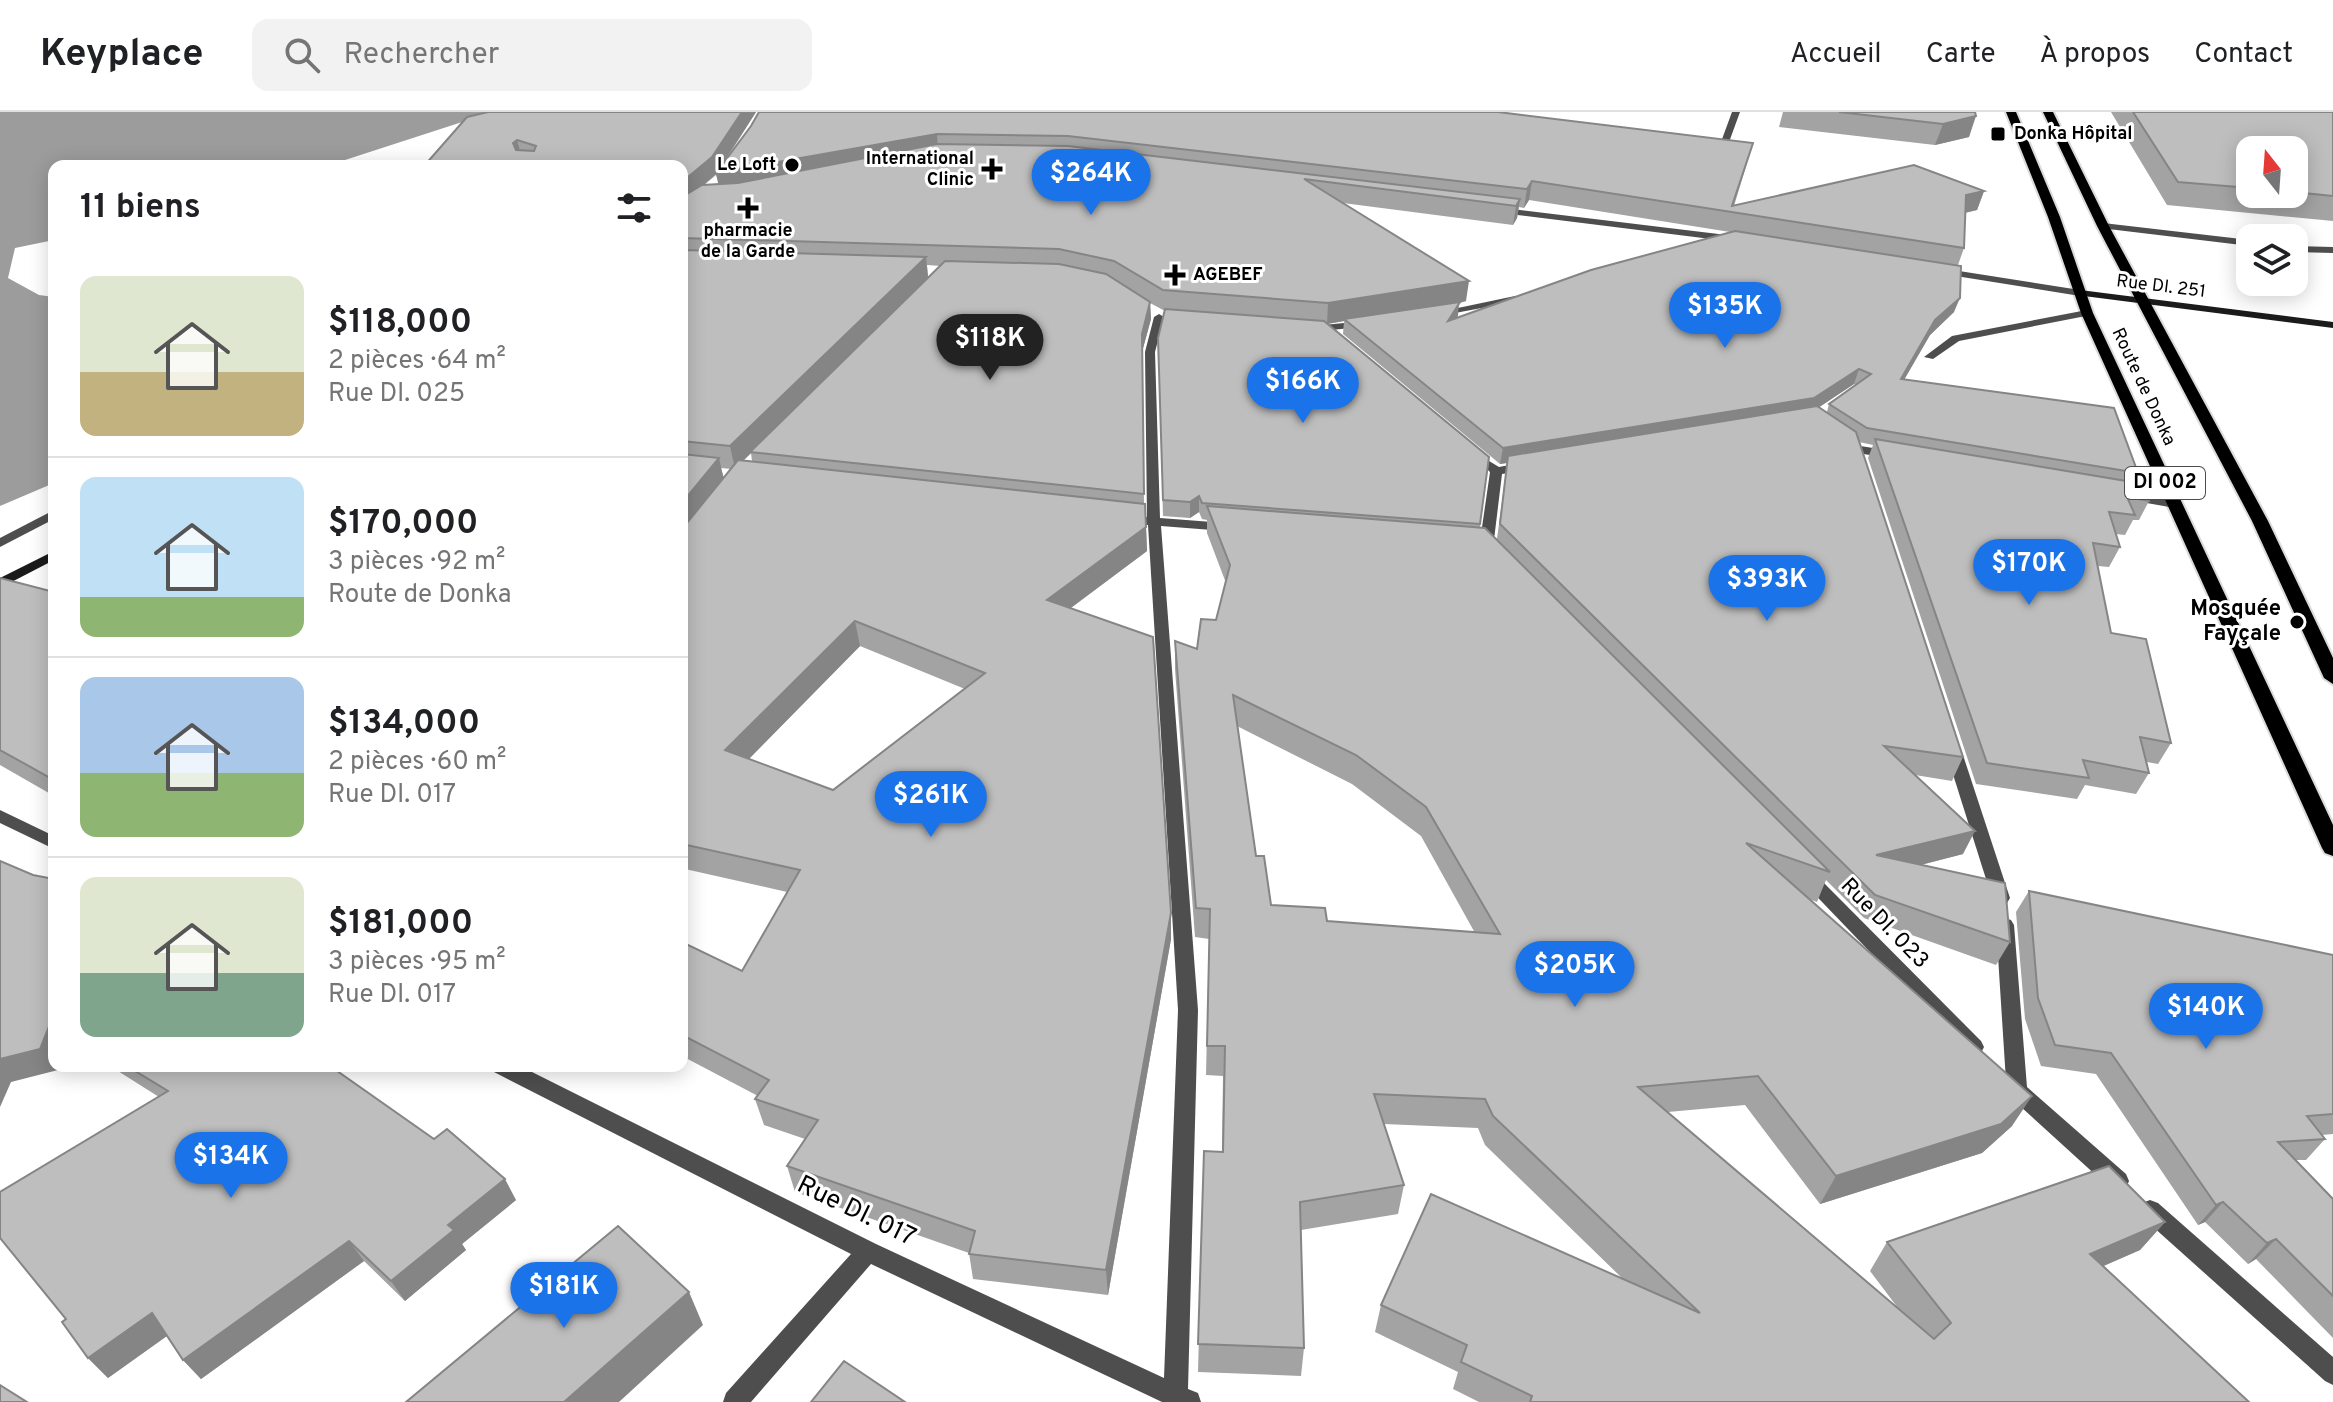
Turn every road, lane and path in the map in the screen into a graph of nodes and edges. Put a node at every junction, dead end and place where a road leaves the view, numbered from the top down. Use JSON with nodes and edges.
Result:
{"nodes":[{"id":1,"x":1736,"y":112,"type":"edge"},
{"id":2,"x":2011,"y":112,"type":"edge"},
{"id":3,"x":2048,"y":112,"type":"edge"},
{"id":4,"x":1705,"y":151,"type":"edge"},
{"id":5,"x":1481,"y":208,"type":"edge"},
{"id":6,"x":2103,"y":226,"type":"junction"},
{"id":7,"x":1735,"y":239,"type":"junction"},
{"id":8,"x":1751,"y":241,"type":"edge"},
{"id":9,"x":2236,"y":241,"type":"edge"},
{"id":10,"x":1706,"y":247,"type":"edge"},
{"id":11,"x":2308,"y":249,"type":"edge"},
{"id":12,"x":2333,"y":250,"type":"edge"},
{"id":13,"x":1923,"y":269,"type":"edge"},
{"id":14,"x":2080,"y":293,"type":"junction"},
{"id":15,"x":1530,"y":295,"type":"edge"},
{"id":16,"x":2143,"y":301,"type":"junction"},
{"id":17,"x":2087,"y":313,"type":"junction"},
{"id":18,"x":1160,"y":315,"type":"edge"},
{"id":19,"x":1422,"y":315,"type":"edge"},
{"id":20,"x":1374,"y":323,"type":"edge"},
{"id":21,"x":2333,"y":325,"type":"edge"},
{"id":22,"x":1296,"y":328,"type":"edge"},
{"id":23,"x":1327,"y":330,"type":"junction"},
{"id":24,"x":1339,"y":340,"type":"edge"},
{"id":25,"x":1929,"y":357,"type":"dead end"},
{"id":26,"x":1834,"y":434,"type":"edge"},
{"id":27,"x":1472,"y":451,"type":"edge"},
{"id":28,"x":1902,"y":457,"type":"edge"},
{"id":29,"x":1542,"y":464,"type":"edge"},
{"id":30,"x":1496,"y":471,"type":"junction"},
{"id":31,"x":2114,"y":494,"type":"edge"},
{"id":32,"x":2175,"y":504,"type":"junction"},
{"id":33,"x":48,"y":517,"type":"edge"},
{"id":34,"x":1108,"y":517,"type":"edge"},
{"id":35,"x":1154,"y":522,"type":"junction"},
{"id":36,"x":1249,"y":529,"type":"edge"},
{"id":37,"x":0,"y":543,"type":"edge"},
{"id":38,"x":1485,"y":551,"type":"edge"},
{"id":39,"x":48,"y":558,"type":"edge"},
{"id":40,"x":0,"y":584,"type":"edge"},
{"id":41,"x":2333,"y":678,"type":"edge"},
{"id":42,"x":1947,"y":730,"type":"edge"},
{"id":43,"x":0,"y":816,"type":"edge"},
{"id":44,"x":48,"y":840,"type":"edge"},
{"id":45,"x":2333,"y":848,"type":"edge"},
{"id":46,"x":1796,"y":865,"type":"edge"},
{"id":47,"x":513,"y":1072,"type":"edge"},
{"id":48,"x":2017,"y":1091,"type":"junction"},
{"id":49,"x":868,"y":1251,"type":"junction"},
{"id":50,"x":2333,"y":1373,"type":"edge"},
{"id":51,"x":1182,"y":1398,"type":"edge"},
{"id":52,"x":735,"y":1402,"type":"edge"}],
"edges":[{"from":1,"to":4,"type":"street"},
{"from":2,"to":14,"type":"main road","name":"Route de Donka","number":"DI 002"},
{"from":3,"to":6,"type":"main road","name":"Route de Donka","number":"DI 002"},
{"from":5,"to":7,"type":"street"},
{"from":6,"to":9,"type":"street"},
{"from":6,"to":16,"type":"main road","name":"Route de Donka","number":"DI 002"},
{"from":7,"to":8,"type":"street"},
{"from":7,"to":10,"type":"street"},
{"from":11,"to":12,"type":"street"},
{"from":13,"to":14,"type":"street"},
{"from":14,"to":16,"type":"main road","name":"Rue DI. 251"},
{"from":14,"to":17,"type":"main road","name":"Route de Donka","number":"DI 002"},
{"from":15,"to":19,"type":"street"},
{"from":16,"to":21,"type":"main road","name":"Rue DI. 251"},
{"from":16,"to":41,"type":"main road","name":"Route de Donka","number":"DI 002"},
{"from":17,"to":25,"type":"street"},
{"from":17,"to":32,"type":"main road","name":"Route de Donka","number":"DI 002"},
{"from":18,"to":35,"type":"street"},
{"from":20,"to":23,"type":"street"},
{"from":22,"to":23,"type":"street"},
{"from":23,"to":24,"type":"street"},
{"from":26,"to":28,"type":"street"},
{"from":27,"to":30,"type":"street"},
{"from":29,"to":30,"type":"street"},
{"from":30,"to":38,"type":"street"},
{"from":31,"to":32,"type":"street"},
{"from":32,"to":45,"type":"main road","name":"Route de Donka","number":"DI 002"},
{"from":33,"to":37,"type":"street"},
{"from":34,"to":35,"type":"street"},
{"from":35,"to":36,"type":"street"},
{"from":35,"to":51,"type":"street"},
{"from":39,"to":40,"type":"main road"},
{"from":42,"to":48,"type":"street"},
{"from":43,"to":44,"type":"street"},
{"from":46,"to":48,"type":"street","name":"Rue DI. 023"},
{"from":47,"to":49,"type":"street","name":"Rue DI. 017"},
{"from":48,"to":50,"type":"street","name":"Rue DI. 023"},
{"from":49,"to":51,"type":"street","name":"Rue DI. 017"},
{"from":49,"to":52,"type":"street"}]}
